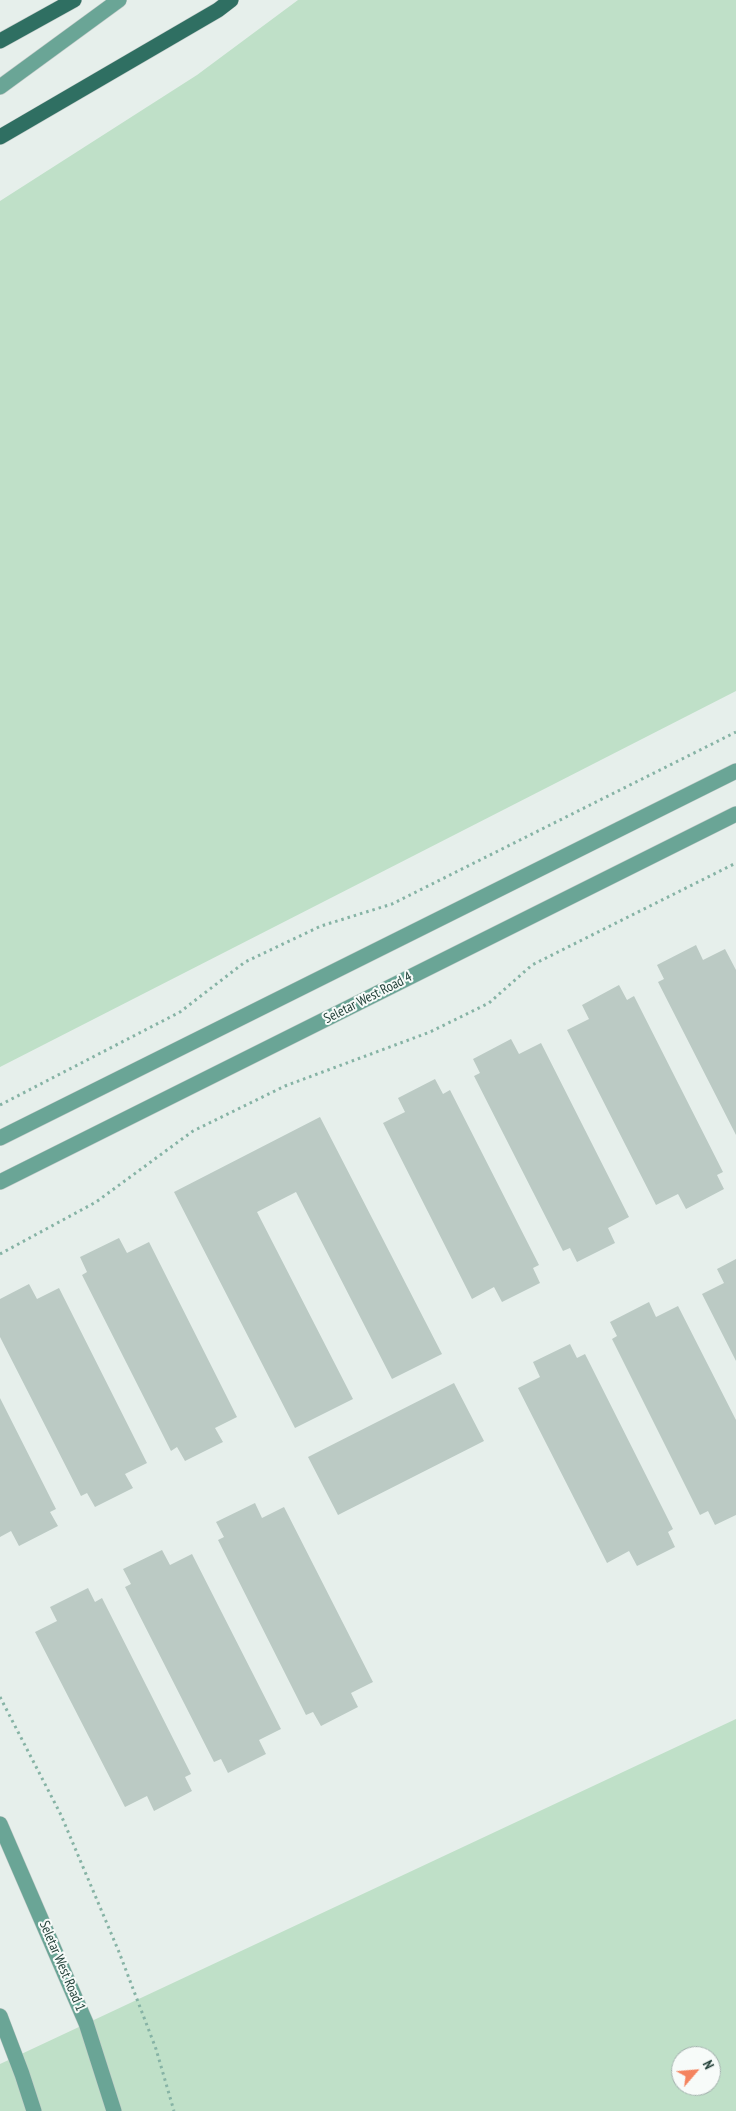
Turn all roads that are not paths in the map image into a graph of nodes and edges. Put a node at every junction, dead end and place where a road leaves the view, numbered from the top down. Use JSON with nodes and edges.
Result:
{"nodes":[{"id":1,"x":74,"y":0,"type":"edge"},
{"id":2,"x":119,"y":0,"type":"edge"},
{"id":3,"x":231,"y":0,"type":"edge"},
{"id":4,"x":0,"y":41,"type":"edge"},
{"id":5,"x":0,"y":88,"type":"edge"},
{"id":6,"x":0,"y":137,"type":"edge"},
{"id":7,"x":736,"y":771,"type":"edge"},
{"id":8,"x":736,"y":814,"type":"edge"},
{"id":9,"x":0,"y":1138,"type":"edge"},
{"id":10,"x":0,"y":1182,"type":"edge"},
{"id":11,"x":0,"y":1824,"type":"edge"},
{"id":12,"x":0,"y":2016,"type":"edge"},
{"id":13,"x":34,"y":2111,"type":"edge"},
{"id":14,"x":114,"y":2111,"type":"edge"}],
"edges":[{"from":1,"to":4,"type":"highway"},
{"from":2,"to":5,"type":"main road"},
{"from":3,"to":6,"type":"highway"},
{"from":7,"to":9,"type":"main road"},
{"from":8,"to":10,"type":"main road","name":"Seletar West Road 4"},
{"from":11,"to":14,"type":"main road","name":"Seletar West Road 1"},
{"from":12,"to":13,"type":"main road"}]}
